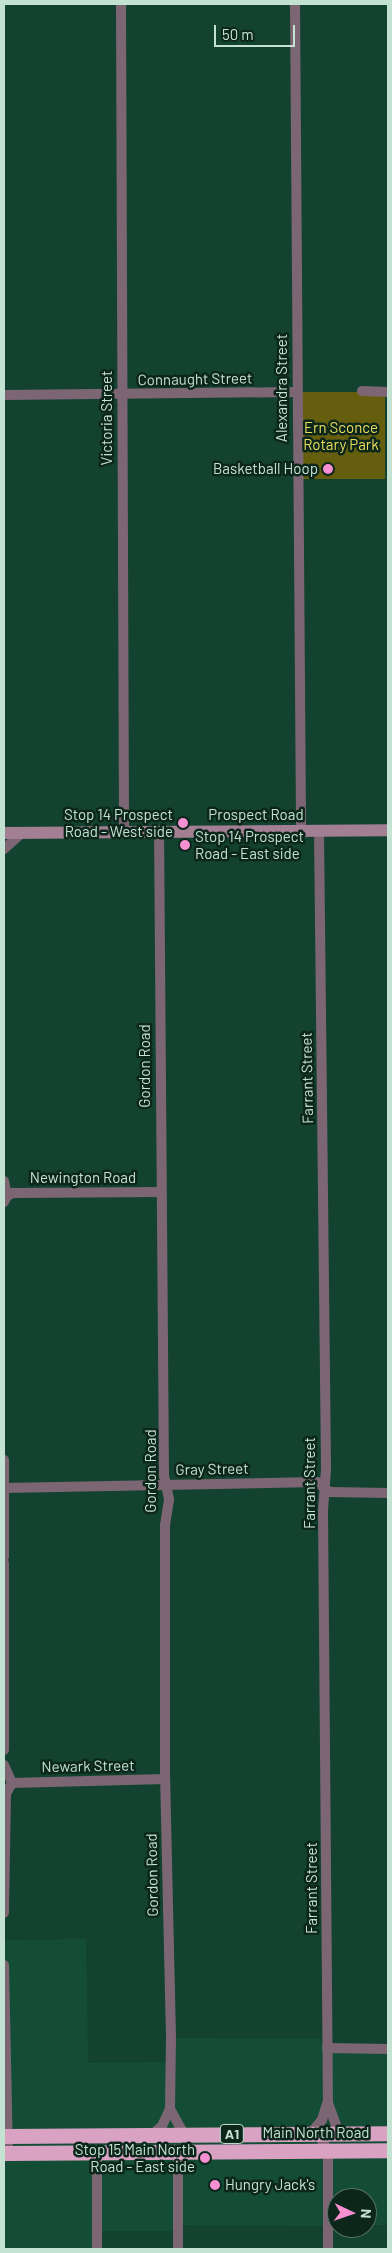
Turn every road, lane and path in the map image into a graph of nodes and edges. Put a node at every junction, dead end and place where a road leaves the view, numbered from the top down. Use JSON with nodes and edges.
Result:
{"nodes":[{"id":1,"x":121,"y":4,"type":"edge"},
{"id":2,"x":295,"y":4,"type":"edge"},
{"id":3,"x":362,"y":391,"type":"dead end"},
{"id":4,"x":297,"y":392,"type":"junction"},
{"id":5,"x":388,"y":392,"type":"edge"},
{"id":6,"x":4,"y":395,"type":"edge"},
{"id":7,"x":121,"y":395,"type":"junction"},
{"id":8,"x":319,"y":830,"type":"junction"},
{"id":9,"x":388,"y":830,"type":"edge"},
{"id":10,"x":301,"y":831,"type":"junction"},
{"id":11,"x":124,"y":832,"type":"junction"},
{"id":12,"x":159,"y":832,"type":"junction"},
{"id":13,"x":4,"y":833,"type":"edge"},
{"id":14,"x":22,"y":833,"type":"junction"},
{"id":15,"x":4,"y":849,"type":"edge"},
{"id":16,"x":4,"y":1181,"type":"edge"},
{"id":17,"x":161,"y":1192,"type":"junction"},
{"id":18,"x":5,"y":1199,"type":"edge"},
{"id":19,"x":4,"y":1460,"type":"edge"},
{"id":20,"x":166,"y":1484,"type":"junction"},
{"id":21,"x":324,"y":1487,"type":"junction"},
{"id":22,"x":4,"y":1488,"type":"edge"},
{"id":23,"x":388,"y":1493,"type":"edge"},
{"id":24,"x":4,"y":1557,"type":"edge"},
{"id":25,"x":4,"y":1563,"type":"edge"},
{"id":26,"x":4,"y":1750,"type":"edge"},
{"id":27,"x":4,"y":1765,"type":"edge"},
{"id":28,"x":165,"y":1779,"type":"junction"},
{"id":29,"x":12,"y":1783,"type":"junction"},
{"id":30,"x":4,"y":1913,"type":"edge"},
{"id":31,"x":4,"y":1965,"type":"edge"},
{"id":32,"x":327,"y":2048,"type":"junction"},
{"id":33,"x":388,"y":2048,"type":"edge"},
{"id":34,"x":328,"y":2103,"type":"junction"},
{"id":35,"x":170,"y":2109,"type":"junction"},
{"id":36,"x":315,"y":2133,"type":"junction"},
{"id":37,"x":339,"y":2133,"type":"junction"},
{"id":38,"x":388,"y":2133,"type":"edge"},
{"id":39,"x":153,"y":2134,"type":"junction"},
{"id":40,"x":184,"y":2134,"type":"junction"},
{"id":41,"x":208,"y":2134,"type":"junction"},
{"id":42,"x":6,"y":2136,"type":"edge"},
{"id":43,"x":388,"y":2150,"type":"edge"},
{"id":44,"x":328,"y":2151,"type":"junction"},
{"id":45,"x":97,"y":2152,"type":"junction"},
{"id":46,"x":178,"y":2152,"type":"junction"},
{"id":47,"x":6,"y":2153,"type":"edge"},
{"id":48,"x":97,"y":2249,"type":"edge"},
{"id":49,"x":178,"y":2249,"type":"edge"},
{"id":50,"x":328,"y":2249,"type":"edge"}],
"edges":[{"from":1,"to":7,"type":"street","name":"Victoria Street"},
{"from":2,"to":4,"type":"street","name":"Alexandra Street"},
{"from":3,"to":5,"type":"street"},
{"from":4,"to":7,"type":"street","name":"Connaught Street"},
{"from":4,"to":10,"type":"street","name":"Alexandra Street"},
{"from":6,"to":7,"type":"street","name":"Connaught Street"},
{"from":7,"to":11,"type":"street","name":"Victoria Street"},
{"from":8,"to":9,"type":"main road","name":"Prospect Road"},
{"from":8,"to":10,"type":"main road","name":"Prospect Road"},
{"from":8,"to":21,"type":"street","name":"Farrant Street"},
{"from":10,"to":12,"type":"main road","name":"Prospect Road"},
{"from":11,"to":12,"type":"main road","name":"Prospect Road"},
{"from":11,"to":14,"type":"main road","name":"Prospect Road"},
{"from":12,"to":17,"type":"street","name":"Gordon Road"},
{"from":13,"to":14,"type":"main road","name":"Prospect Road"},
{"from":14,"to":15,"type":"street"},
{"from":16,"to":18,"type":"street"},
{"from":17,"to":18,"type":"street","name":"Newington Road"},
{"from":17,"to":20,"type":"street","name":"Gordon Road"},
{"from":19,"to":22,"type":"street"},
{"from":20,"to":21,"type":"street","name":"Gray Street"},
{"from":20,"to":22,"type":"street","name":"Gray Street"},
{"from":20,"to":28,"type":"street","name":"Gordon Road"},
{"from":21,"to":23,"type":"street","name":"Gray Street"},
{"from":21,"to":32,"type":"street","name":"Farrant Street"},
{"from":22,"to":24,"type":"street"},
{"from":25,"to":26,"type":"street"},
{"from":27,"to":29,"type":"street"},
{"from":28,"to":29,"type":"street","name":"Newark Street"},
{"from":28,"to":35,"type":"street","name":"Gordon Road"},
{"from":29,"to":30,"type":"street"},
{"from":31,"to":42,"type":"street"},
{"from":32,"to":33,"type":"street"},
{"from":32,"to":34,"type":"street","name":"Farrant Street"},
{"from":34,"to":36,"type":"street"},
{"from":34,"to":37,"type":"street","name":"Farrant Street"},
{"from":35,"to":39,"type":"street"},
{"from":35,"to":40,"type":"street","name":"Gordon Road"},
{"from":36,"to":37,"type":"highway","name":"Main North Road","number":"A1"},
{"from":36,"to":41,"type":"highway","name":"Main North Road","number":"A1"},
{"from":36,"to":44,"type":"street"},
{"from":37,"to":38,"type":"highway","name":"Main North Road","number":"A1"},
{"from":39,"to":40,"type":"highway","name":"Main North Road","number":"A1"},
{"from":39,"to":42,"type":"highway","name":"Main North Road","number":"A1"},
{"from":40,"to":41,"type":"highway","name":"Main North Road","number":"A1"},
{"from":41,"to":46,"type":"highway"},
{"from":42,"to":47,"type":"street"},
{"from":43,"to":44,"type":"highway","name":"Main North Road","number":"A1"},
{"from":44,"to":46,"type":"highway","name":"Main North Road","number":"A1"},
{"from":44,"to":50,"type":"street"},
{"from":45,"to":46,"type":"highway","name":"Main North Road","number":"A1"},
{"from":45,"to":47,"type":"highway","name":"Main North Road","number":"A1"},
{"from":45,"to":48,"type":"street"},
{"from":46,"to":49,"type":"street"}]}
